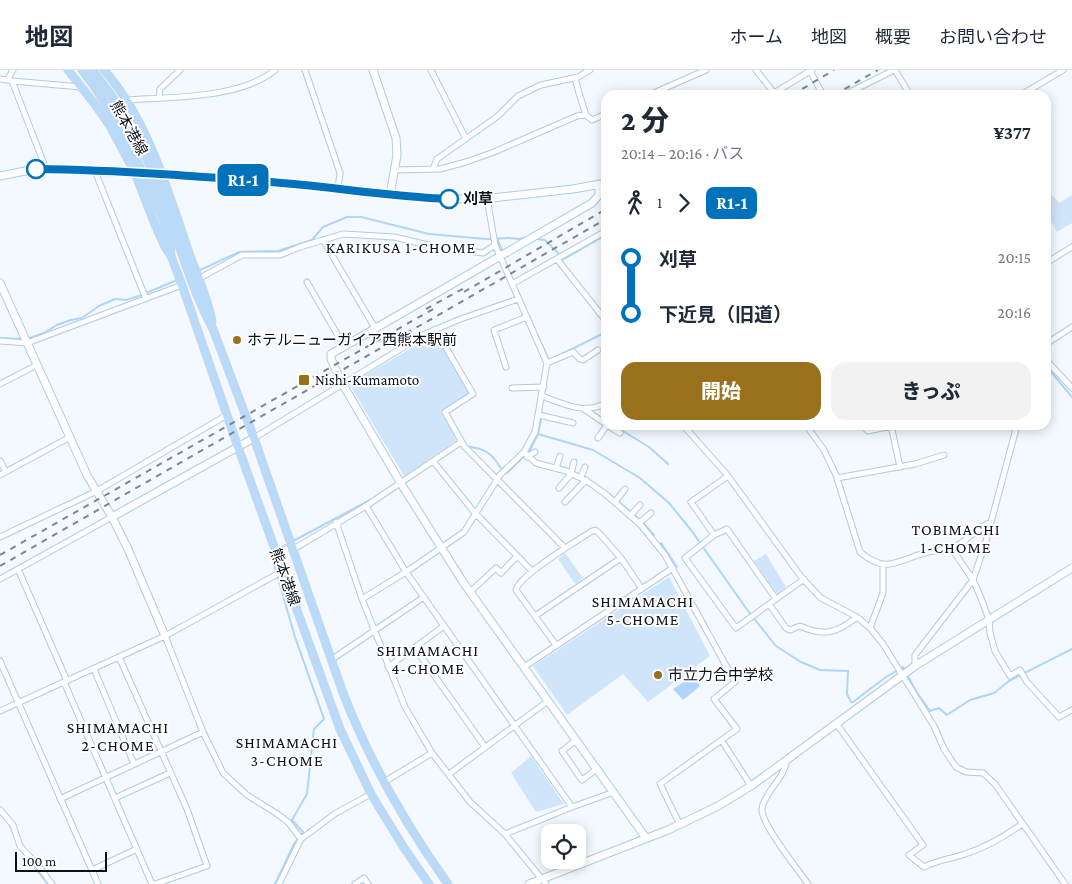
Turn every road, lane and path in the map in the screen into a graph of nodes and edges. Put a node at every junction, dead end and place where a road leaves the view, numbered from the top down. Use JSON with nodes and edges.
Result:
{"nodes":[{"id":1,"x":13,"y":70,"type":"edge"},
{"id":2,"x":68,"y":70,"type":"edge"},
{"id":3,"x":82,"y":70,"type":"edge"},
{"id":4,"x":93,"y":70,"type":"edge"},
{"id":5,"x":104,"y":70,"type":"edge"},
{"id":6,"x":180,"y":70,"type":"edge"},
{"id":7,"x":275,"y":70,"type":"edge"},
{"id":8,"x":305,"y":70,"type":"edge"},
{"id":9,"x":373,"y":70,"type":"edge"},
{"id":10,"x":431,"y":70,"type":"edge"},
{"id":11,"x":590,"y":70,"type":"edge"},
{"id":12,"x":706,"y":70,"type":"edge"},
{"id":13,"x":756,"y":70,"type":"edge"},
{"id":14,"x":811,"y":70,"type":"edge"},
{"id":15,"x":894,"y":70,"type":"edge"},
{"id":16,"x":1063,"y":70,"type":"edge"},
{"id":17,"x":575,"y":78,"type":"junction"},
{"id":18,"x":0,"y":79,"type":"edge"},
{"id":19,"x":10,"y":80,"type":"junction"},
{"id":20,"x":82,"y":87,"type":"junction"},
{"id":21,"x":660,"y":90,"type":"edge"},
{"id":22,"x":769,"y":90,"type":"edge"},
{"id":23,"x":778,"y":90,"type":"edge"},
{"id":24,"x":821,"y":90,"type":"edge"},
{"id":25,"x":854,"y":90,"type":"edge"},
{"id":26,"x":907,"y":90,"type":"edge"},
{"id":27,"x":1029,"y":90,"type":"edge"},
{"id":28,"x":159,"y":98,"type":"junction"},
{"id":29,"x":126,"y":100,"type":"junction"},
{"id":30,"x":586,"y":115,"type":"junction"},
{"id":31,"x":601,"y":116,"type":"edge"},
{"id":32,"x":466,"y":139,"type":"junction"},
{"id":33,"x":46,"y":169,"type":"junction"},
{"id":34,"x":433,"y":169,"type":"junction"},
{"id":35,"x":394,"y":170,"type":"junction"},
{"id":36,"x":95,"y":172,"type":"junction"},
{"id":37,"x":140,"y":173,"type":"junction"},
{"id":38,"x":153,"y":174,"type":"junction"},
{"id":39,"x":163,"y":175,"type":"junction"},
{"id":40,"x":0,"y":176,"type":"edge"},
{"id":41,"x":601,"y":185,"type":"edge"},
{"id":42,"x":601,"y":188,"type":"edge"},
{"id":43,"x":338,"y":189,"type":"junction"},
{"id":44,"x":390,"y":194,"type":"junction"},
{"id":45,"x":487,"y":198,"type":"junction"},
{"id":46,"x":601,"y":233,"type":"edge"},
{"id":47,"x":323,"y":240,"type":"junction"},
{"id":48,"x":495,"y":245,"type":"junction"},
{"id":49,"x":1072,"y":247,"type":"edge"},
{"id":50,"x":500,"y":257,"type":"junction"},
{"id":51,"x":557,"y":259,"type":"junction"},
{"id":52,"x":1051,"y":260,"type":"edge"},
{"id":53,"x":198,"y":279,"type":"junction"},
{"id":54,"x":307,"y":282,"type":"dead end"},
{"id":55,"x":0,"y":283,"type":"edge"},
{"id":56,"x":512,"y":284,"type":"junction"},
{"id":57,"x":182,"y":285,"type":"junction"},
{"id":58,"x":146,"y":299,"type":"junction"},
{"id":59,"x":518,"y":300,"type":"junction"},
{"id":60,"x":601,"y":315,"type":"edge"},
{"id":61,"x":526,"y":317,"type":"junction"},
{"id":62,"x":1072,"y":327,"type":"edge"},
{"id":63,"x":375,"y":328,"type":"junction"},
{"id":64,"x":213,"y":329,"type":"junction"},
{"id":65,"x":435,"y":329,"type":"junction"},
{"id":66,"x":0,"y":341,"type":"edge"},
{"id":67,"x":1051,"y":341,"type":"edge"},
{"id":68,"x":27,"y":343,"type":"junction"},
{"id":69,"x":344,"y":346,"type":"junction"},
{"id":70,"x":598,"y":350,"type":"dead end"},
{"id":71,"x":547,"y":364,"type":"junction"},
{"id":72,"x":37,"y":365,"type":"junction"},
{"id":73,"x":1051,"y":365,"type":"edge"},
{"id":74,"x":506,"y":367,"type":"dead end"},
{"id":75,"x":342,"y":383,"type":"junction"},
{"id":76,"x":0,"y":384,"type":"edge"},
{"id":77,"x":544,"y":387,"type":"junction"},
{"id":78,"x":512,"y":388,"type":"dead end"},
{"id":79,"x":1072,"y":388,"type":"edge"},
{"id":80,"x":542,"y":396,"type":"junction"},
{"id":81,"x":601,"y":405,"type":"edge"},
{"id":82,"x":583,"y":409,"type":"junction"},
{"id":83,"x":227,"y":415,"type":"junction"},
{"id":84,"x":539,"y":415,"type":"junction"},
{"id":85,"x":601,"y":421,"type":"edge"},
{"id":86,"x":573,"y":423,"type":"dead end"},
{"id":87,"x":604,"y":430,"type":"edge"},
{"id":88,"x":615,"y":430,"type":"edge"},
{"id":89,"x":687,"y":430,"type":"edge"},
{"id":90,"x":810,"y":430,"type":"edge"},
{"id":91,"x":892,"y":430,"type":"edge"},
{"id":92,"x":1016,"y":430,"type":"edge"},
{"id":93,"x":620,"y":433,"type":"dead end"},
{"id":94,"x":70,"y":437,"type":"junction"},
{"id":95,"x":254,"y":438,"type":"junction"},
{"id":96,"x":598,"y":438,"type":"dead end"},
{"id":97,"x":462,"y":442,"type":"junction"},
{"id":98,"x":238,"y":447,"type":"junction"},
{"id":99,"x":524,"y":452,"type":"junction"},
{"id":100,"x":535,"y":452,"type":"dead end"},
{"id":101,"x":944,"y":455,"type":"dead end"},
{"id":102,"x":560,"y":456,"type":"dead end"},
{"id":103,"x":527,"y":457,"type":"junction"},
{"id":104,"x":0,"y":461,"type":"edge"},
{"id":105,"x":433,"y":461,"type":"junction"},
{"id":106,"x":574,"y":462,"type":"dead end"},
{"id":107,"x":585,"y":467,"type":"dead end"},
{"id":108,"x":900,"y":467,"type":"junction"},
{"id":109,"x":556,"y":468,"type":"junction"},
{"id":110,"x":6,"y":472,"type":"junction"},
{"id":111,"x":572,"y":473,"type":"junction"},
{"id":112,"x":0,"y":475,"type":"edge"},
{"id":113,"x":728,"y":476,"type":"junction"},
{"id":114,"x":837,"y":478,"type":"junction"},
{"id":115,"x":583,"y":479,"type":"junction"},
{"id":116,"x":497,"y":480,"type":"junction"},
{"id":117,"x":400,"y":482,"type":"junction"},
{"id":118,"x":559,"y":488,"type":"dead end"},
{"id":119,"x":626,"y":489,"type":"dead end"},
{"id":120,"x":96,"y":491,"type":"junction"},
{"id":121,"x":565,"y":502,"type":"dead end"},
{"id":122,"x":615,"y":502,"type":"junction"},
{"id":123,"x":640,"y":505,"type":"dead end"},
{"id":124,"x":366,"y":506,"type":"junction"},
{"id":125,"x":475,"y":513,"type":"junction"},
{"id":126,"x":652,"y":513,"type":"dead end"},
{"id":127,"x":630,"y":516,"type":"junction"},
{"id":128,"x":112,"y":517,"type":"junction"},
{"id":129,"x":336,"y":522,"type":"junction"},
{"id":130,"x":991,"y":522,"type":"junction"},
{"id":131,"x":639,"y":523,"type":"junction"},
{"id":132,"x":714,"y":535,"type":"junction"},
{"id":133,"x":0,"y":537,"type":"edge"},
{"id":134,"x":441,"y":548,"type":"junction"},
{"id":135,"x":566,"y":548,"type":"junction"},
{"id":136,"x":952,"y":549,"type":"junction"},
{"id":137,"x":292,"y":550,"type":"junction"},
{"id":138,"x":517,"y":556,"type":"junction"},
{"id":139,"x":621,"y":558,"type":"junction"},
{"id":140,"x":883,"y":564,"type":"junction"},
{"id":141,"x":673,"y":568,"type":"junction"},
{"id":142,"x":1072,"y":568,"type":"edge"},
{"id":143,"x":18,"y":569,"type":"junction"},
{"id":144,"x":283,"y":571,"type":"junction"},
{"id":145,"x":532,"y":571,"type":"junction"},
{"id":146,"x":406,"y":572,"type":"junction"},
{"id":147,"x":0,"y":580,"type":"edge"},
{"id":148,"x":804,"y":580,"type":"junction"},
{"id":149,"x":973,"y":580,"type":"junction"},
{"id":150,"x":642,"y":589,"type":"junction"},
{"id":151,"x":470,"y":592,"type":"junction"},
{"id":152,"x":424,"y":597,"type":"junction"},
{"id":153,"x":362,"y":599,"type":"junction"},
{"id":154,"x":776,"y":599,"type":"junction"},
{"id":155,"x":769,"y":604,"type":"junction"},
{"id":156,"x":535,"y":616,"type":"junction"},
{"id":157,"x":857,"y":617,"type":"junction"},
{"id":158,"x":989,"y":620,"type":"junction"},
{"id":159,"x":444,"y":626,"type":"junction"},
{"id":160,"x":870,"y":628,"type":"junction"},
{"id":161,"x":375,"y":631,"type":"junction"},
{"id":162,"x":164,"y":636,"type":"junction"},
{"id":163,"x":556,"y":645,"type":"junction"},
{"id":164,"x":415,"y":648,"type":"junction"},
{"id":165,"x":119,"y":657,"type":"junction"},
{"id":166,"x":331,"y":660,"type":"junction"},
{"id":167,"x":0,"y":661,"type":"edge"},
{"id":168,"x":915,"y":666,"type":"junction"},
{"id":169,"x":388,"y":667,"type":"junction"},
{"id":170,"x":524,"y":667,"type":"junction"},
{"id":171,"x":94,"y":670,"type":"junction"},
{"id":172,"x":902,"y":675,"type":"junction"},
{"id":173,"x":66,"y":682,"type":"junction"},
{"id":174,"x":548,"y":701,"type":"junction"},
{"id":175,"x":18,"y":703,"type":"junction"},
{"id":176,"x":1072,"y":710,"type":"edge"},
{"id":177,"x":0,"y":711,"type":"edge"},
{"id":178,"x":836,"y":723,"type":"junction"},
{"id":179,"x":516,"y":725,"type":"junction"},
{"id":180,"x":203,"y":732,"type":"junction"},
{"id":181,"x":576,"y":740,"type":"junction"},
{"id":182,"x":722,"y":741,"type":"junction"},
{"id":183,"x":485,"y":747,"type":"junction"},
{"id":184,"x":161,"y":751,"type":"junction"},
{"id":185,"x":432,"y":753,"type":"junction"},
{"id":186,"x":787,"y":759,"type":"junction"},
{"id":187,"x":134,"y":764,"type":"junction"},
{"id":188,"x":597,"y":769,"type":"junction"},
{"id":189,"x":170,"y":773,"type":"junction"},
{"id":190,"x":449,"y":774,"type":"junction"},
{"id":191,"x":106,"y":777,"type":"junction"},
{"id":192,"x":384,"y":782,"type":"junction"},
{"id":193,"x":751,"y":786,"type":"junction"},
{"id":194,"x":614,"y":792,"type":"junction"},
{"id":195,"x":371,"y":794,"type":"junction"},
{"id":196,"x":115,"y":798,"type":"junction"},
{"id":197,"x":60,"y":799,"type":"junction"},
{"id":198,"x":572,"y":807,"type":"junction"},
{"id":199,"x":0,"y":810,"type":"edge"},
{"id":200,"x":1022,"y":824,"type":"junction"},
{"id":201,"x":680,"y":825,"type":"junction"},
{"id":202,"x":505,"y":834,"type":"junction"},
{"id":203,"x":301,"y":838,"type":"junction"},
{"id":204,"x":646,"y":838,"type":"junction"},
{"id":205,"x":137,"y":849,"type":"junction"},
{"id":206,"x":92,"y":870,"type":"junction"},
{"id":207,"x":544,"y":881,"type":"edge"},
{"id":208,"x":806,"y":882,"type":"edge"},
{"id":209,"x":52,"y":884,"type":"edge"},
{"id":210,"x":98,"y":884,"type":"edge"},
{"id":211,"x":154,"y":884,"type":"edge"},
{"id":212,"x":279,"y":884,"type":"edge"},
{"id":213,"x":355,"y":884,"type":"edge"},
{"id":214,"x":368,"y":884,"type":"edge"},
{"id":215,"x":429,"y":884,"type":"edge"},
{"id":216,"x":448,"y":884,"type":"edge"},
{"id":217,"x":529,"y":884,"type":"edge"},
{"id":218,"x":799,"y":884,"type":"edge"},
{"id":219,"x":1064,"y":884,"type":"edge"}],
"edges":[{"from":1,"to":19,"type":"street"},
{"from":2,"to":20,"type":"main road","name":"熊本港線"},
{"from":3,"to":37,"type":"main road","name":"熊本港線"},
{"from":4,"to":38,"type":"main road","name":"熊本港線"},
{"from":5,"to":29,"type":"main road","name":"熊本港線"},
{"from":6,"to":28,"type":"street"},
{"from":7,"to":28,"type":"street"},
{"from":8,"to":43,"type":"street"},
{"from":9,"to":35,"type":"street"},
{"from":10,"to":32,"type":"street"},
{"from":11,"to":17,"type":"street"},
{"from":12,"to":21,"type":"street"},
{"from":13,"to":22,"type":"street"},
{"from":14,"to":23,"type":"street"},
{"from":14,"to":24,"type":"street"},
{"from":15,"to":25,"type":"street"},
{"from":15,"to":26,"type":"street"},
{"from":16,"to":27,"type":"street"},
{"from":17,"to":30,"type":"street"},
{"from":17,"to":32,"type":"street"},
{"from":18,"to":19,"type":"street"},
{"from":19,"to":20,"type":"street"},
{"from":19,"to":33,"type":"street"},
{"from":20,"to":37,"type":"main road","name":"熊本港線"},
{"from":28,"to":29,"type":"street"},
{"from":29,"to":39,"type":"main road","name":"熊本港線"},
{"from":30,"to":31,"type":"street"},
{"from":30,"to":34,"type":"street"},
{"from":32,"to":34,"type":"street"},
{"from":33,"to":36,"type":"street"},
{"from":33,"to":40,"type":"street"},
{"from":34,"to":35,"type":"street"},
{"from":35,"to":44,"type":"street"},
{"from":36,"to":37,"type":"street"},
{"from":36,"to":58,"type":"street"},
{"from":37,"to":38,"type":"street"},
{"from":37,"to":57,"type":"main road","name":"熊本港線"},
{"from":38,"to":39,"type":"street"},
{"from":38,"to":64,"type":"main road","name":"熊本港線"},
{"from":39,"to":43,"type":"street"},
{"from":39,"to":53,"type":"main road","name":"熊本港線"},
{"from":41,"to":45,"type":"street"},
{"from":42,"to":50,"type":"street"},
{"from":43,"to":44,"type":"street"},
{"from":44,"to":45,"type":"street"},
{"from":45,"to":48,"type":"street"},
{"from":46,"to":51,"type":"street"},
{"from":47,"to":48,"type":"street"},
{"from":47,"to":53,"type":"street"},
{"from":47,"to":63,"type":"street"},
{"from":48,"to":50,"type":"street"},
{"from":49,"to":52,"type":"street"},
{"from":50,"to":56,"type":"street"},
{"from":50,"to":63,"type":"street"},
{"from":51,"to":56,"type":"street"},
{"from":51,"to":60,"type":"street"},
{"from":53,"to":64,"type":"main road","name":"熊本港線"},
{"from":54,"to":69,"type":"street"},
{"from":55,"to":68,"type":"street"},
{"from":56,"to":59,"type":"street"},
{"from":57,"to":58,"type":"street"},
{"from":57,"to":83,"type":"main road","name":"熊本港線"},
{"from":58,"to":68,"type":"street"},
{"from":59,"to":61,"type":"street"},
{"from":59,"to":65,"type":"street"},
{"from":61,"to":71,"type":"street"},
{"from":61,"to":74,"type":"street"},
{"from":62,"to":67,"type":"street"},
{"from":63,"to":69,"type":"street"},
{"from":64,"to":95,"type":"main road","name":"熊本港線"},
{"from":65,"to":75,"type":"street"},
{"from":65,"to":97,"type":"street"},
{"from":66,"to":68,"type":"street"},
{"from":68,"to":72,"type":"street"},
{"from":69,"to":75,"type":"street"},
{"from":70,"to":71,"type":"street"},
{"from":71,"to":77,"type":"street"},
{"from":72,"to":76,"type":"street"},
{"from":72,"to":94,"type":"street"},
{"from":73,"to":79,"type":"street"},
{"from":75,"to":95,"type":"street"},
{"from":75,"to":117,"type":"street"},
{"from":77,"to":78,"type":"street"},
{"from":77,"to":80,"type":"street"},
{"from":80,"to":82,"type":"street"},
{"from":80,"to":84,"type":"street"},
{"from":81,"to":82,"type":"street"},
{"from":82,"to":85,"type":"street"},
{"from":83,"to":98,"type":"main road","name":"熊本港線"},
{"from":83,"to":120,"type":"street"},
{"from":84,"to":86,"type":"street"},
{"from":84,"to":99,"type":"street"},
{"from":87,"to":96,"type":"street"},
{"from":88,"to":93,"type":"street"},
{"from":89,"to":113,"type":"street"},
{"from":90,"to":114,"type":"street"},
{"from":91,"to":108,"type":"street"},
{"from":92,"to":130,"type":"street"},
{"from":94,"to":110,"type":"street"},
{"from":94,"to":120,"type":"street"},
{"from":95,"to":98,"type":"street"},
{"from":95,"to":137,"type":"main road","name":"熊本港線"},
{"from":97,"to":105,"type":"street"},
{"from":97,"to":116,"type":"street"},
{"from":98,"to":128,"type":"street"},
{"from":98,"to":144,"type":"main road","name":"熊本港線"},
{"from":99,"to":103,"type":"street"},
{"from":99,"to":116,"type":"street"},
{"from":100,"to":103,"type":"street"},
{"from":101,"to":108,"type":"street"},
{"from":102,"to":109,"type":"street"},
{"from":103,"to":109,"type":"street"},
{"from":104,"to":110,"type":"street"},
{"from":105,"to":117,"type":"street"},
{"from":105,"to":125,"type":"street"},
{"from":106,"to":111,"type":"street"},
{"from":107,"to":115,"type":"street"},
{"from":108,"to":114,"type":"street"},
{"from":109,"to":111,"type":"street"},
{"from":110,"to":112,"type":"street"},
{"from":111,"to":115,"type":"street"},
{"from":111,"to":118,"type":"street"},
{"from":113,"to":132,"type":"street"},
{"from":113,"to":148,"type":"street"},
{"from":114,"to":140,"type":"street"},
{"from":115,"to":121,"type":"street"},
{"from":115,"to":122,"type":"street"},
{"from":116,"to":125,"type":"street"},
{"from":116,"to":135,"type":"street"},
{"from":117,"to":124,"type":"street"},
{"from":117,"to":134,"type":"street"},
{"from":119,"to":122,"type":"street"},
{"from":120,"to":128,"type":"street"},
{"from":120,"to":133,"type":"street"},
{"from":122,"to":127,"type":"street"},
{"from":123,"to":127,"type":"street"},
{"from":124,"to":129,"type":"street"},
{"from":124,"to":146,"type":"street"},
{"from":125,"to":134,"type":"street"},
{"from":125,"to":138,"type":"street"},
{"from":126,"to":131,"type":"street"},
{"from":127,"to":131,"type":"street"},
{"from":128,"to":143,"type":"street"},
{"from":128,"to":162,"type":"street"},
{"from":129,"to":137,"type":"street"},
{"from":129,"to":153,"type":"street"},
{"from":130,"to":136,"type":"street"},
{"from":130,"to":149,"type":"street"},
{"from":131,"to":141,"type":"street"},
{"from":132,"to":154,"type":"street"},
{"from":132,"to":155,"type":"street"},
{"from":134,"to":146,"type":"street"},
{"from":134,"to":151,"type":"street"},
{"from":135,"to":139,"type":"street"},
{"from":135,"to":145,"type":"street"},
{"from":136,"to":140,"type":"street"},
{"from":136,"to":149,"type":"street"},
{"from":137,"to":166,"type":"main road","name":"熊本港線"},
{"from":138,"to":145,"type":"street"},
{"from":138,"to":151,"type":"street"},
{"from":139,"to":150,"type":"street"},
{"from":139,"to":156,"type":"street"},
{"from":140,"to":160,"type":"street"},
{"from":141,"to":150,"type":"street"},
{"from":141,"to":182,"type":"street"},
{"from":142,"to":158,"type":"street"},
{"from":143,"to":147,"type":"street"},
{"from":143,"to":173,"type":"street"},
{"from":144,"to":162,"type":"street"},
{"from":144,"to":195,"type":"main road","name":"熊本港線"},
{"from":145,"to":156,"type":"street"},
{"from":146,"to":152,"type":"street"},
{"from":146,"to":153,"type":"street"},
{"from":148,"to":154,"type":"street"},
{"from":148,"to":157,"type":"street"},
{"from":149,"to":158,"type":"street"},
{"from":149,"to":168,"type":"street"},
{"from":150,"to":163,"type":"street"},
{"from":151,"to":170,"type":"street"},
{"from":152,"to":159,"type":"street"},
{"from":152,"to":161,"type":"street"},
{"from":153,"to":161,"type":"street"},
{"from":154,"to":155,"type":"street"},
{"from":155,"to":157,"type":"street"},
{"from":156,"to":163,"type":"street"},
{"from":157,"to":160,"type":"street"},
{"from":158,"to":168,"type":"street"},
{"from":158,"to":176,"type":"street"},
{"from":159,"to":164,"type":"street"},
{"from":159,"to":179,"type":"street"},
{"from":160,"to":172,"type":"street"},
{"from":161,"to":166,"type":"street"},
{"from":161,"to":169,"type":"street"},
{"from":162,"to":165,"type":"street"},
{"from":162,"to":180,"type":"street"},
{"from":163,"to":170,"type":"street"},
{"from":164,"to":169,"type":"street"},
{"from":164,"to":183,"type":"street"},
{"from":165,"to":171,"type":"street"},
{"from":165,"to":184,"type":"street"},
{"from":166,"to":192,"type":"main road","name":"熊本港線"},
{"from":167,"to":175,"type":"street"},
{"from":168,"to":172,"type":"street"},
{"from":169,"to":185,"type":"street"},
{"from":170,"to":174,"type":"street"},
{"from":171,"to":173,"type":"street"},
{"from":171,"to":187,"type":"street"},
{"from":172,"to":178,"type":"street"},
{"from":172,"to":200,"type":"street"},
{"from":173,"to":175,"type":"street"},
{"from":173,"to":191,"type":"street"},
{"from":174,"to":179,"type":"street"},
{"from":174,"to":181,"type":"street"},
{"from":175,"to":177,"type":"street"},
{"from":175,"to":197,"type":"street"},
{"from":178,"to":186,"type":"street"},
{"from":178,"to":200,"type":"street"},
{"from":179,"to":183,"type":"street"},
{"from":179,"to":198,"type":"street"},
{"from":180,"to":184,"type":"street"},
{"from":180,"to":203,"type":"street"},
{"from":181,"to":188,"type":"street"},
{"from":181,"to":188,"type":"street"},
{"from":182,"to":193,"type":"street"},
{"from":182,"to":201,"type":"street"},
{"from":183,"to":190,"type":"street"},
{"from":184,"to":187,"type":"street"},
{"from":184,"to":189,"type":"street"},
{"from":185,"to":190,"type":"street"},
{"from":185,"to":192,"type":"street"},
{"from":186,"to":193,"type":"street"},
{"from":186,"to":208,"type":"street"},
{"from":187,"to":191,"type":"street"},
{"from":188,"to":194,"type":"street"},
{"from":189,"to":196,"type":"street"},
{"from":189,"to":211,"type":"street"},
{"from":190,"to":202,"type":"street"},
{"from":191,"to":196,"type":"street"},
{"from":191,"to":197,"type":"street"},
{"from":192,"to":216,"type":"main road","name":"熊本港線"},
{"from":193,"to":201,"type":"street"},
{"from":194,"to":198,"type":"street"},
{"from":194,"to":204,"type":"street"},
{"from":195,"to":203,"type":"street"},
{"from":195,"to":215,"type":"main road","name":"熊本港線"},
{"from":196,"to":205,"type":"street"},
{"from":197,"to":206,"type":"street"},
{"from":198,"to":202,"type":"street"},
{"from":199,"to":209,"type":"street"},
{"from":200,"to":219,"type":"street"},
{"from":201,"to":204,"type":"street"},
{"from":202,"to":207,"type":"street"},
{"from":203,"to":212,"type":"street"},
{"from":204,"to":207,"type":"street"},
{"from":205,"to":206,"type":"street"},
{"from":205,"to":211,"type":"street"},
{"from":206,"to":210,"type":"street"},
{"from":207,"to":217,"type":"street"},
{"from":208,"to":218,"type":"street"},
{"from":213,"to":214,"type":"street"}]}
